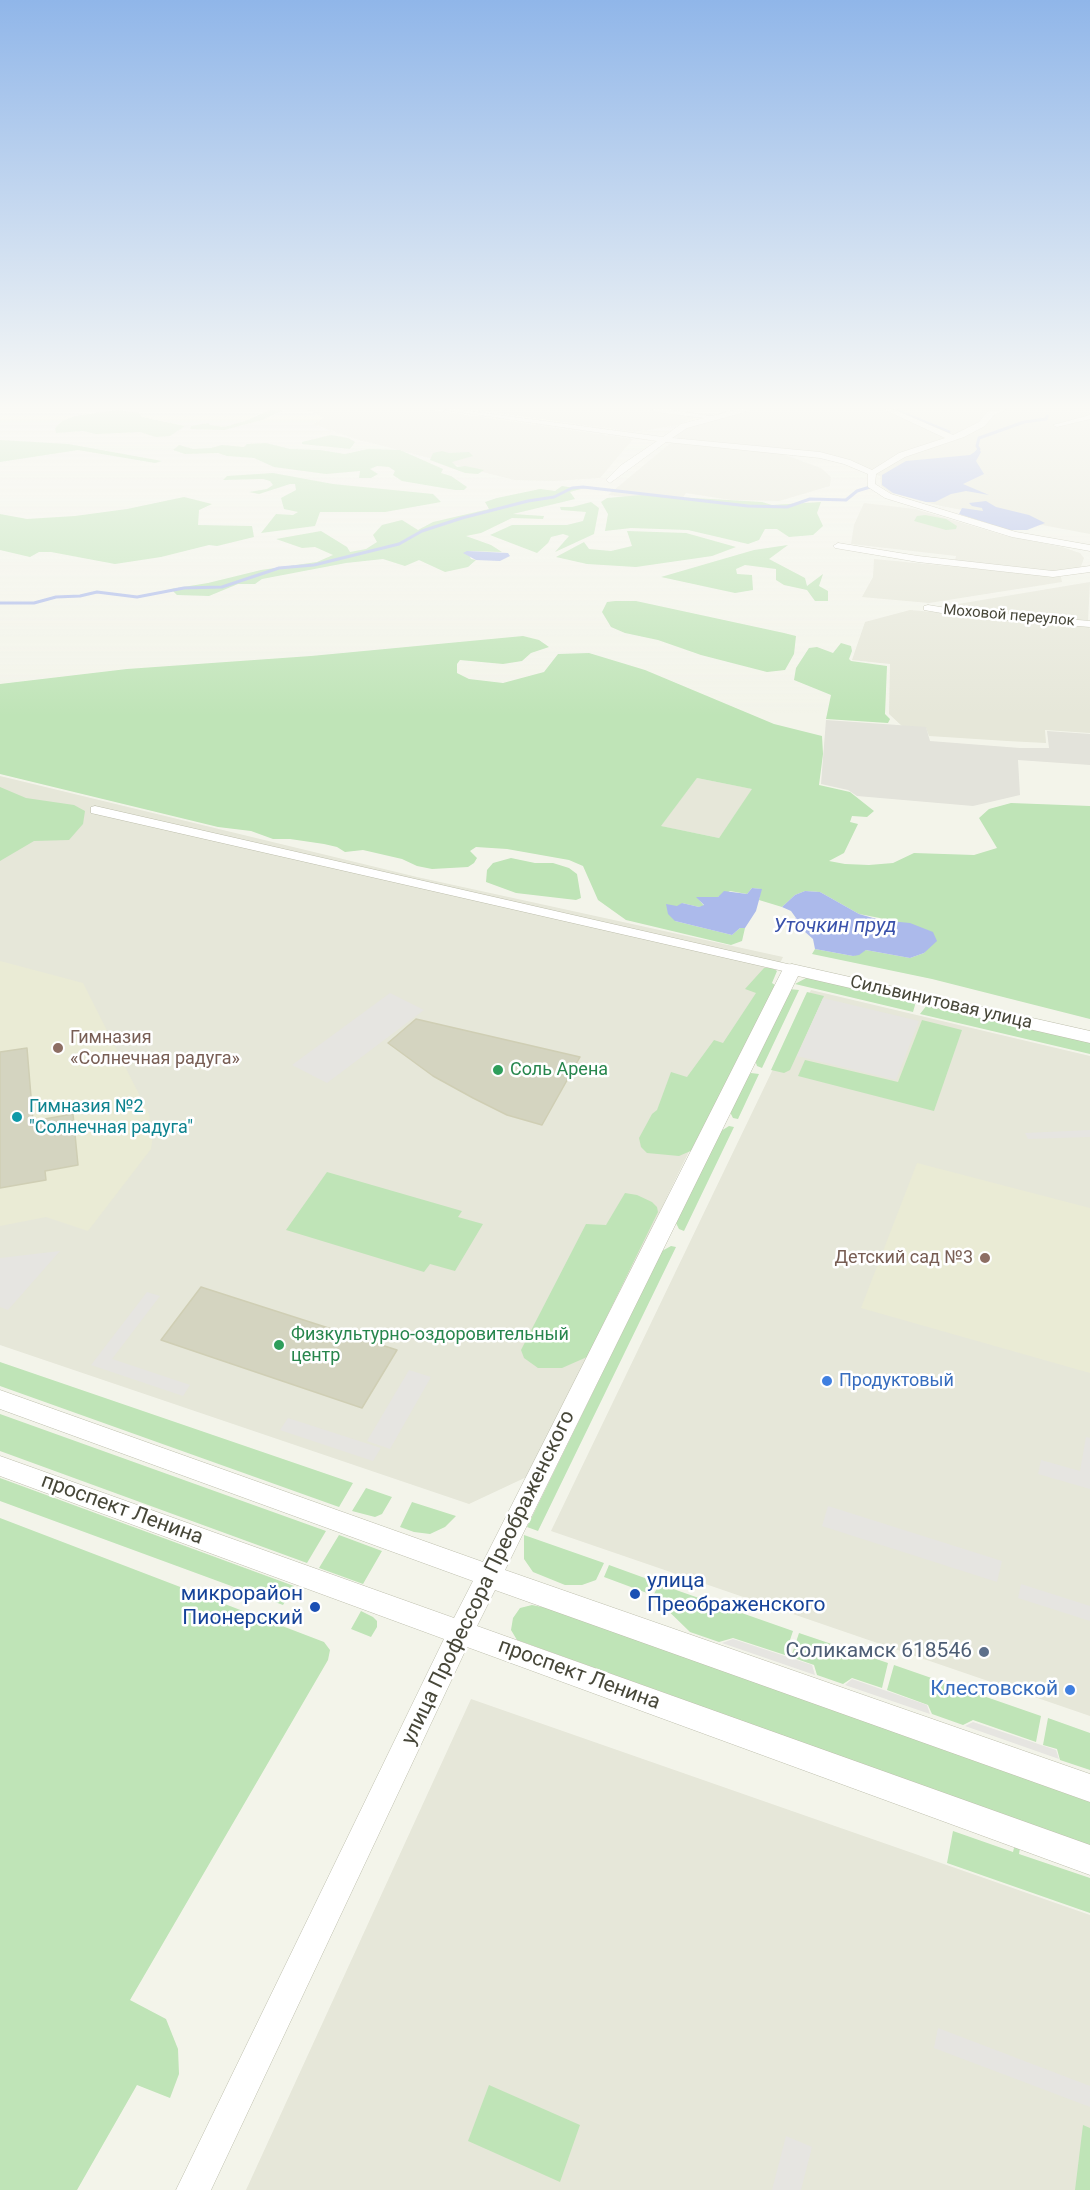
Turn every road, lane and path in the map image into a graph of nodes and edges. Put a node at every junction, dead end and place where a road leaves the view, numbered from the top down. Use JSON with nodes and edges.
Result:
{"nodes":[{"id":1,"x":941,"y":512,"type":"edge"},
{"id":2,"x":838,"y":546,"type":"dead end"},
{"id":3,"x":1090,"y":548,"type":"edge"},
{"id":4,"x":1090,"y":569,"type":"edge"},
{"id":5,"x":928,"y":608,"type":"dead end"},
{"id":6,"x":1090,"y":624,"type":"edge"},
{"id":7,"x":95,"y":810,"type":"dead end"},
{"id":8,"x":792,"y":969,"type":"junction"},
{"id":9,"x":1090,"y":1037,"type":"edge"},
{"id":10,"x":0,"y":1399,"type":"edge"},
{"id":11,"x":0,"y":1466,"type":"edge"},
{"id":12,"x":489,"y":1576,"type":"junction"},
{"id":13,"x":461,"y":1632,"type":"junction"},
{"id":14,"x":1090,"y":1788,"type":"edge"},
{"id":15,"x":1090,"y":1860,"type":"edge"},
{"id":16,"x":193,"y":2190,"type":"edge"}],
"edges":[{"from":1,"to":3,"type":"street"},
{"from":2,"to":4,"type":"street"},
{"from":5,"to":6,"type":"street","name":"Моховой переулок"},
{"from":7,"to":8,"type":"street"},
{"from":8,"to":9,"type":"street","name":"Сильвинитовая улица"},
{"from":8,"to":12,"type":"street","name":"улица Профессора Преображенского"},
{"from":10,"to":12,"type":"street"},
{"from":11,"to":13,"type":"street","name":"проспект Ленина"},
{"from":12,"to":13,"type":"street","name":"улица Профессора Преображенского"},
{"from":12,"to":14,"type":"street"},
{"from":13,"to":15,"type":"street","name":"проспект Ленина"},
{"from":13,"to":16,"type":"street","name":"улица Профессора Преображенского"}]}
